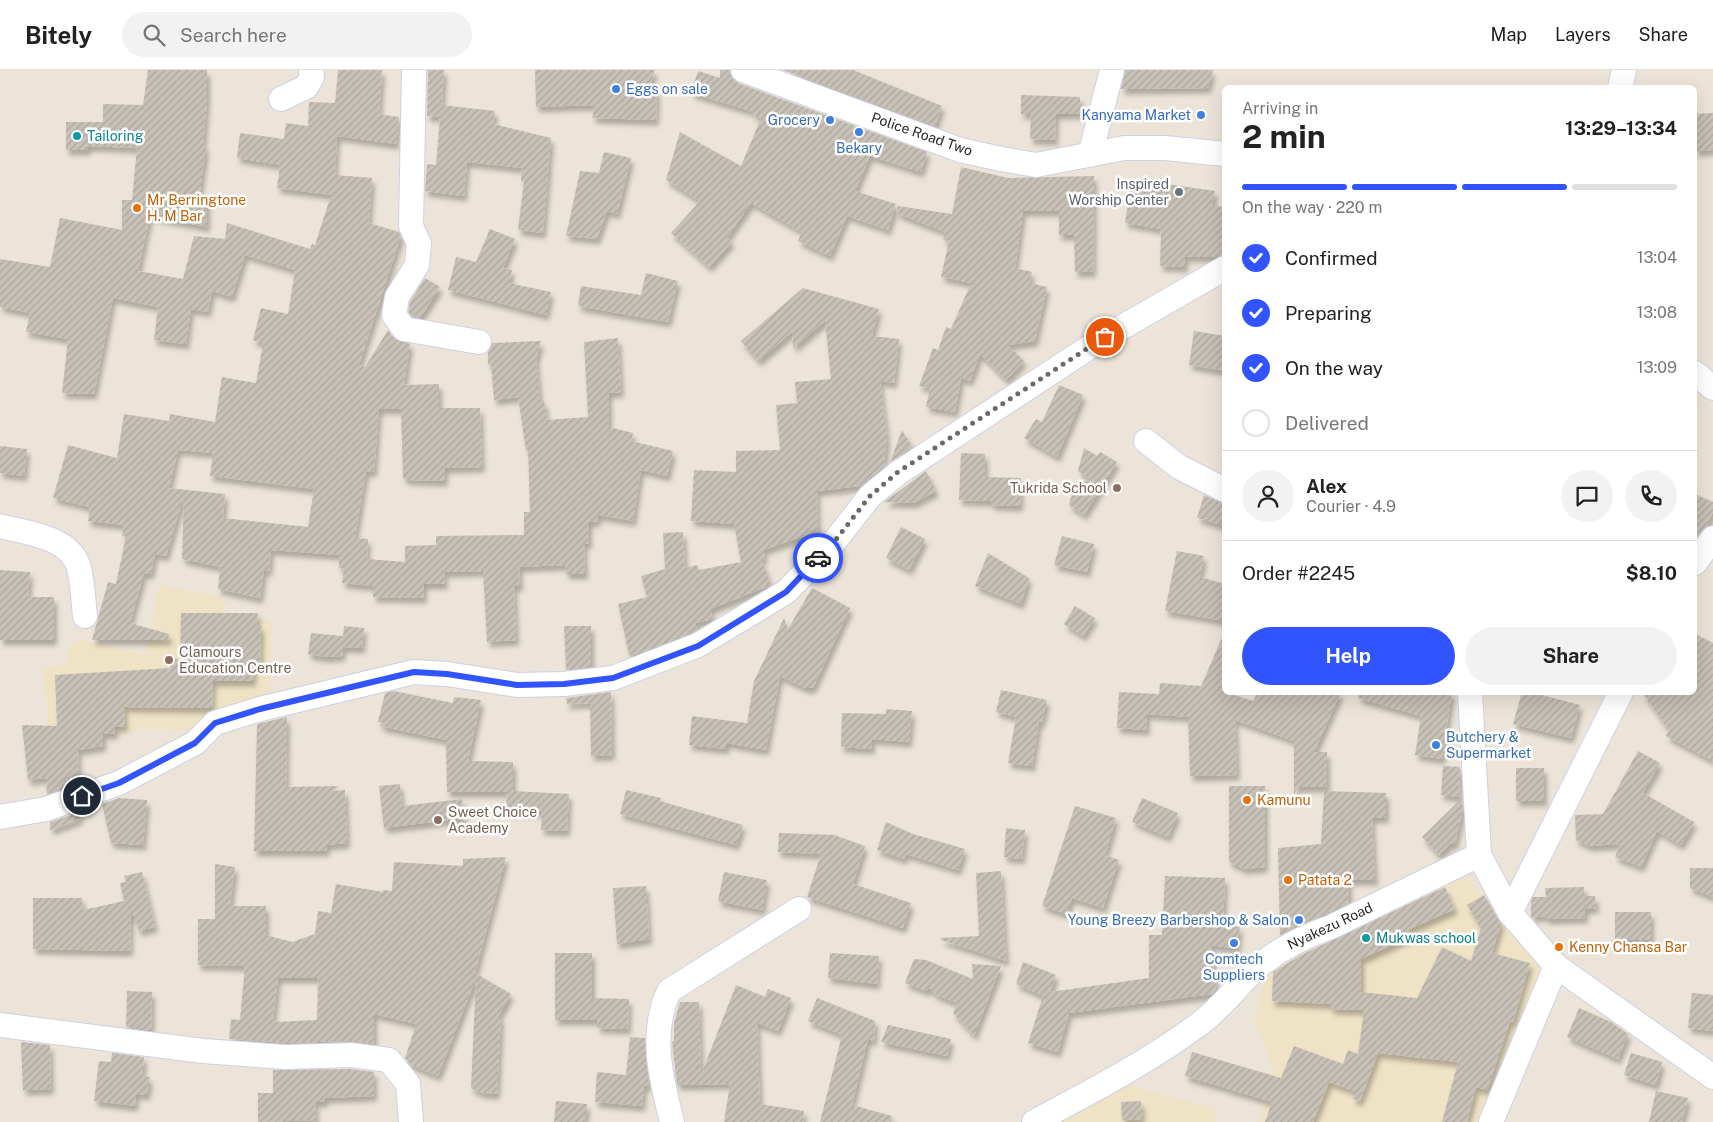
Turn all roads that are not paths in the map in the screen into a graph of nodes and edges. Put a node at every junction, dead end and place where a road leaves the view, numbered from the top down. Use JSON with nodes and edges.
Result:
{"nodes":[{"id":1,"x":310,"y":70,"type":"edge"},
{"id":2,"x":414,"y":70,"type":"edge"},
{"id":3,"x":743,"y":70,"type":"edge"},
{"id":4,"x":1112,"y":70,"type":"edge"},
{"id":5,"x":1624,"y":70,"type":"edge"},
{"id":6,"x":1621,"y":85,"type":"edge"},
{"id":7,"x":281,"y":99,"type":"dead end"},
{"id":8,"x":1222,"y":154,"type":"edge"},
{"id":9,"x":1090,"y":155,"type":"junction"},
{"id":10,"x":1222,"y":270,"type":"edge"},
{"id":11,"x":479,"y":342,"type":"dead end"},
{"id":12,"x":1697,"y":375,"type":"edge"},
{"id":13,"x":1713,"y":388,"type":"edge"},
{"id":14,"x":1146,"y":441,"type":"dead end"},
{"id":15,"x":1222,"y":489,"type":"edge"},
{"id":16,"x":0,"y":526,"type":"edge"},
{"id":17,"x":1713,"y":538,"type":"edge"},
{"id":18,"x":1697,"y":560,"type":"edge"},
{"id":19,"x":85,"y":616,"type":"dead end"},
{"id":20,"x":1470,"y":695,"type":"edge"},
{"id":21,"x":1619,"y":695,"type":"edge"},
{"id":22,"x":0,"y":817,"type":"edge"},
{"id":23,"x":1479,"y":855,"type":"junction"},
{"id":24,"x":800,"y":909,"type":"dead end"},
{"id":25,"x":1510,"y":913,"type":"junction"},
{"id":26,"x":1556,"y":966,"type":"junction"},
{"id":27,"x":0,"y":1025,"type":"edge"},
{"id":28,"x":1713,"y":1078,"type":"edge"},
{"id":29,"x":411,"y":1122,"type":"edge"},
{"id":30,"x":672,"y":1122,"type":"edge"},
{"id":31,"x":1034,"y":1122,"type":"edge"},
{"id":32,"x":1491,"y":1122,"type":"edge"}],
"edges":[{"from":1,"to":7,"type":"street"},
{"from":2,"to":11,"type":"street"},
{"from":3,"to":9,"type":"street","name":"Police Road Two"},
{"from":4,"to":9,"type":"street"},
{"from":5,"to":6,"type":"street"},
{"from":8,"to":9,"type":"street","name":"Police Road Two"},
{"from":10,"to":22,"type":"street"},
{"from":12,"to":13,"type":"street"},
{"from":14,"to":15,"type":"street"},
{"from":16,"to":19,"type":"street"},
{"from":17,"to":18,"type":"street"},
{"from":20,"to":23,"type":"street"},
{"from":21,"to":25,"type":"street"},
{"from":23,"to":25,"type":"street"},
{"from":23,"to":31,"type":"street","name":"Nyakezu Road"},
{"from":24,"to":30,"type":"street"},
{"from":25,"to":26,"type":"street"},
{"from":26,"to":28,"type":"street"},
{"from":26,"to":32,"type":"street"},
{"from":27,"to":29,"type":"street"}]}
